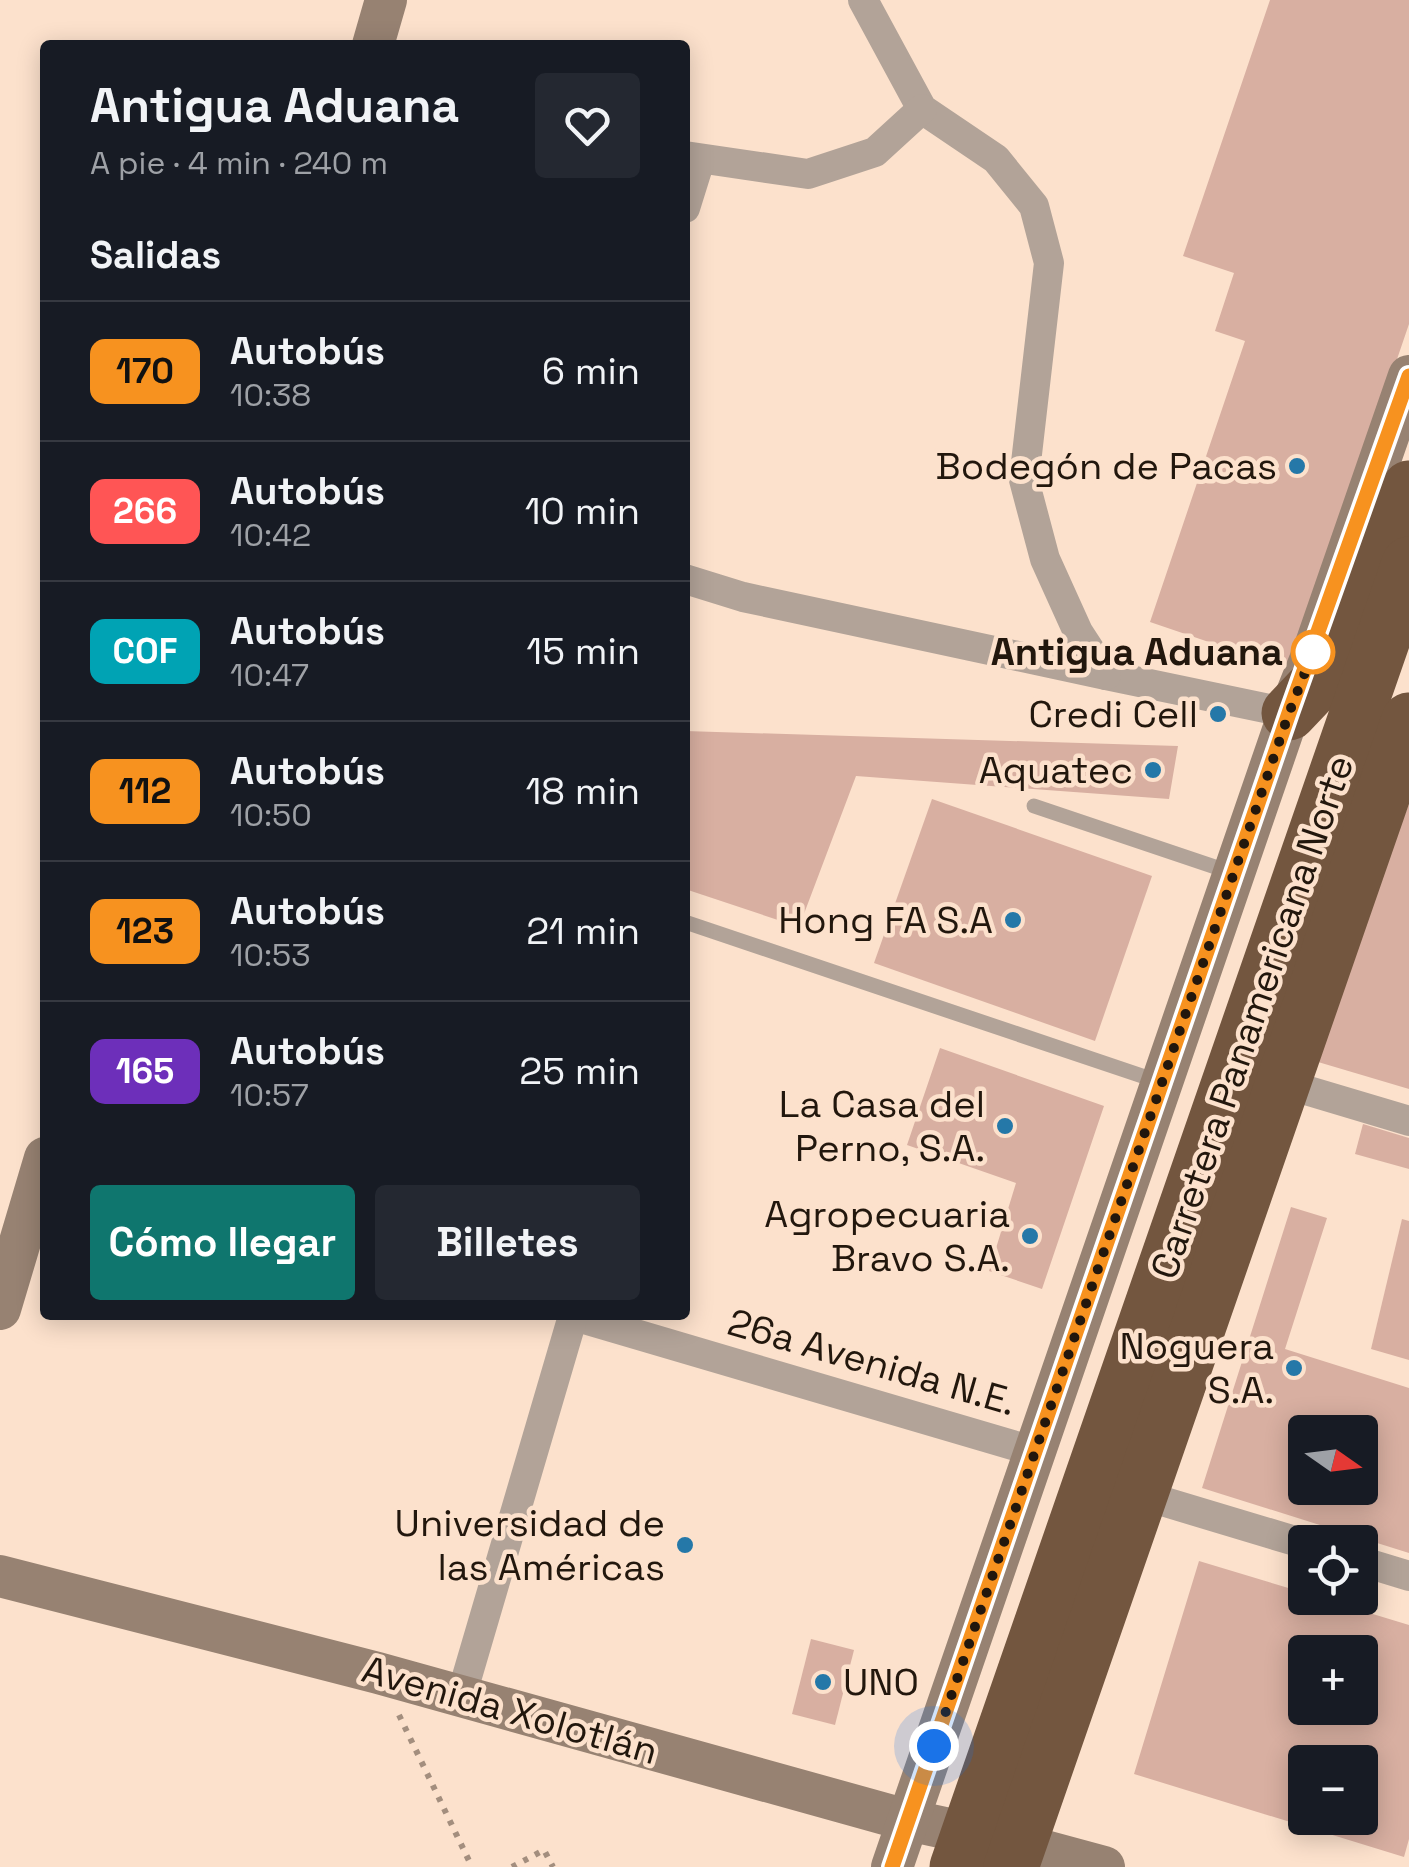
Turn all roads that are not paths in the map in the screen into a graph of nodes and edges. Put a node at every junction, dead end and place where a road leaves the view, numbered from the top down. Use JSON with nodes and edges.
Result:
{"nodes":[{"id":1,"x":386,"y":0,"type":"edge"},
{"id":2,"x":864,"y":0,"type":"edge"},
{"id":3,"x":374,"y":40,"type":"edge"},
{"id":4,"x":922,"y":109,"type":"junction"},
{"id":5,"x":692,"y":158,"type":"edge"},
{"id":6,"x":1409,"y":376,"type":"edge"},
{"id":7,"x":1409,"y":488,"type":"edge"},
{"id":8,"x":1409,"y":564,"type":"edge"},
{"id":9,"x":690,"y":580,"type":"edge"},
{"id":10,"x":1106,"y":676,"type":"junction"},
{"id":11,"x":1289,"y":713,"type":"junction"},
{"id":12,"x":1404,"y":752,"type":"edge"},
{"id":13,"x":1034,"y":806,"type":"dead end"},
{"id":14,"x":1235,"y":874,"type":"junction"},
{"id":15,"x":690,"y":924,"type":"edge"},
{"id":16,"x":1282,"y":1083,"type":"junction"},
{"id":17,"x":1164,"y":1084,"type":"junction"},
{"id":18,"x":1409,"y":1121,"type":"edge"},
{"id":19,"x":40,"y":1175,"type":"edge"},
{"id":20,"x":0,"y":1309,"type":"edge"},
{"id":21,"x":571,"y":1320,"type":"edge"},
{"id":22,"x":589,"y":1320,"type":"edge"},
{"id":23,"x":1036,"y":1452,"type":"junction"},
{"id":24,"x":1142,"y":1495,"type":"junction"},
{"id":25,"x":1288,"y":1539,"type":"edge"},
{"id":26,"x":1378,"y":1567,"type":"edge"},
{"id":27,"x":0,"y":1576,"type":"edge"},
{"id":28,"x":1409,"y":1576,"type":"edge"},
{"id":29,"x":461,"y":1697,"type":"junction"},
{"id":30,"x":908,"y":1820,"type":"junction"},
{"id":31,"x":989,"y":1853,"type":"edge"},
{"id":32,"x":892,"y":1867,"type":"edge"},
{"id":33,"x":1104,"y":1867,"type":"edge"}],
"edges":[{"from":1,"to":3,"type":"street"},
{"from":2,"to":4,"type":"street"},
{"from":4,"to":5,"type":"street"},
{"from":4,"to":10,"type":"street"},
{"from":6,"to":11,"type":"street"},
{"from":7,"to":11,"type":"highway"},
{"from":8,"to":31,"type":"highway","name":"Carretera Panamericana Norte"},
{"from":9,"to":10,"type":"street"},
{"from":10,"to":11,"type":"street"},
{"from":11,"to":14,"type":"street"},
{"from":12,"to":16,"type":"highway","name":"Carretera Panamericana Norte"},
{"from":13,"to":14,"type":"lane"},
{"from":14,"to":17,"type":"street"},
{"from":15,"to":17,"type":"lane"},
{"from":16,"to":18,"type":"street"},
{"from":16,"to":24,"type":"highway","name":"Carretera Panamericana Norte"},
{"from":17,"to":23,"type":"street"},
{"from":19,"to":20,"type":"street"},
{"from":21,"to":29,"type":"street"},
{"from":22,"to":23,"type":"street","name":"26a Avenida N.E."},
{"from":23,"to":30,"type":"street"},
{"from":24,"to":25,"type":"street"},
{"from":24,"to":31,"type":"highway","name":"Carretera Panamericana Norte"},
{"from":26,"to":28,"type":"street"},
{"from":27,"to":29,"type":"street","name":"Avenida Xolotlán"},
{"from":29,"to":30,"type":"street","name":"Avenida Xolotlán"},
{"from":30,"to":31,"type":"street","name":"Avenida Xolotlán"},
{"from":30,"to":32,"type":"street"},
{"from":31,"to":33,"type":"street","name":"Avenida Xolotlán"}]}
